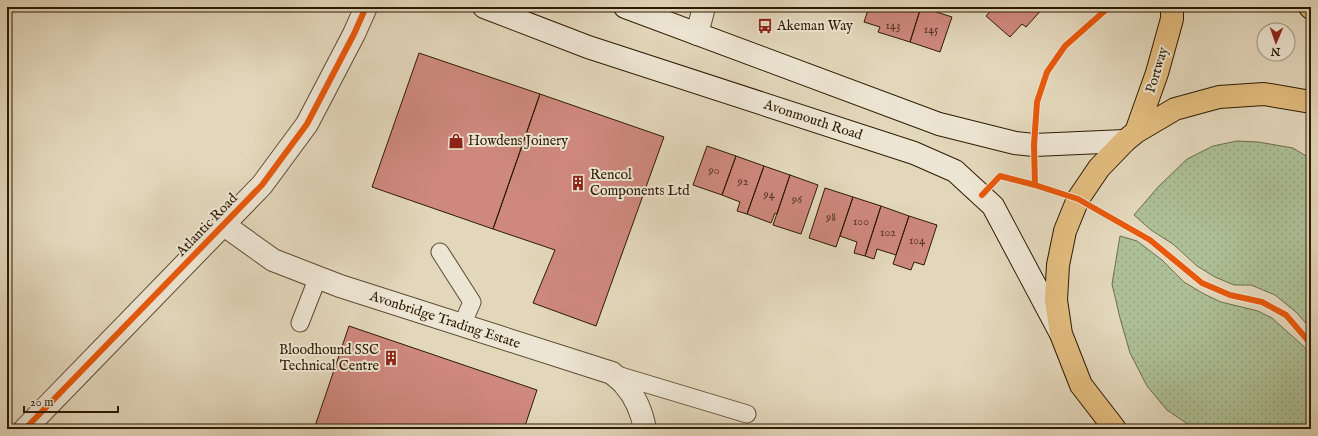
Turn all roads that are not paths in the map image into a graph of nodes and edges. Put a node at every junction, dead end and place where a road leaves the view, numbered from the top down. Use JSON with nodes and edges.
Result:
{"nodes":[{"id":1,"x":366,"y":7,"type":"edge"},
{"id":2,"x":484,"y":7,"type":"edge"},
{"id":3,"x":625,"y":7,"type":"edge"},
{"id":4,"x":704,"y":7,"type":"edge"},
{"id":5,"x":1172,"y":7,"type":"edge"},
{"id":6,"x":697,"y":34,"type":"junction"},
{"id":7,"x":1311,"y":102,"type":"edge"},
{"id":8,"x":1130,"y":136,"type":"junction"},
{"id":9,"x":224,"y":225,"type":"junction"},
{"id":10,"x":440,"y":252,"type":"dead end"},
{"id":11,"x":318,"y":278,"type":"junction"},
{"id":12,"x":300,"y":323,"type":"dead end"},
{"id":13,"x":462,"y":325,"type":"junction"},
{"id":14,"x":1062,"y":334,"type":"junction"},
{"id":15,"x":612,"y":374,"type":"junction"},
{"id":16,"x":747,"y":414,"type":"dead end"},
{"id":17,"x":25,"y":429,"type":"edge"},
{"id":18,"x":645,"y":429,"type":"edge"},
{"id":19,"x":1114,"y":429,"type":"edge"}],
"edges":[{"from":1,"to":9,"type":"main road","name":"Atlantic Road"},
{"from":2,"to":14,"type":"main road","name":"Avonmouth Road"},
{"from":3,"to":6,"type":"main road"},
{"from":4,"to":6,"type":"main road"},
{"from":5,"to":8,"type":"highway","name":"Portway"},
{"from":6,"to":8,"type":"main road"},
{"from":7,"to":8,"type":"highway"},
{"from":8,"to":14,"type":"highway"},
{"from":9,"to":11,"type":"main road","name":"Avonbridge Trading Estate"},
{"from":9,"to":17,"type":"main road","name":"Atlantic Road"},
{"from":10,"to":13,"type":"lane"},
{"from":11,"to":12,"type":"lane"},
{"from":11,"to":13,"type":"main road","name":"Avonbridge Trading Estate"},
{"from":13,"to":15,"type":"main road","name":"Avonbridge Trading Estate"},
{"from":14,"to":19,"type":"highway"},
{"from":15,"to":16,"type":"lane"},
{"from":15,"to":18,"type":"main road","name":"Avonbridge Trading Estate"}]}
